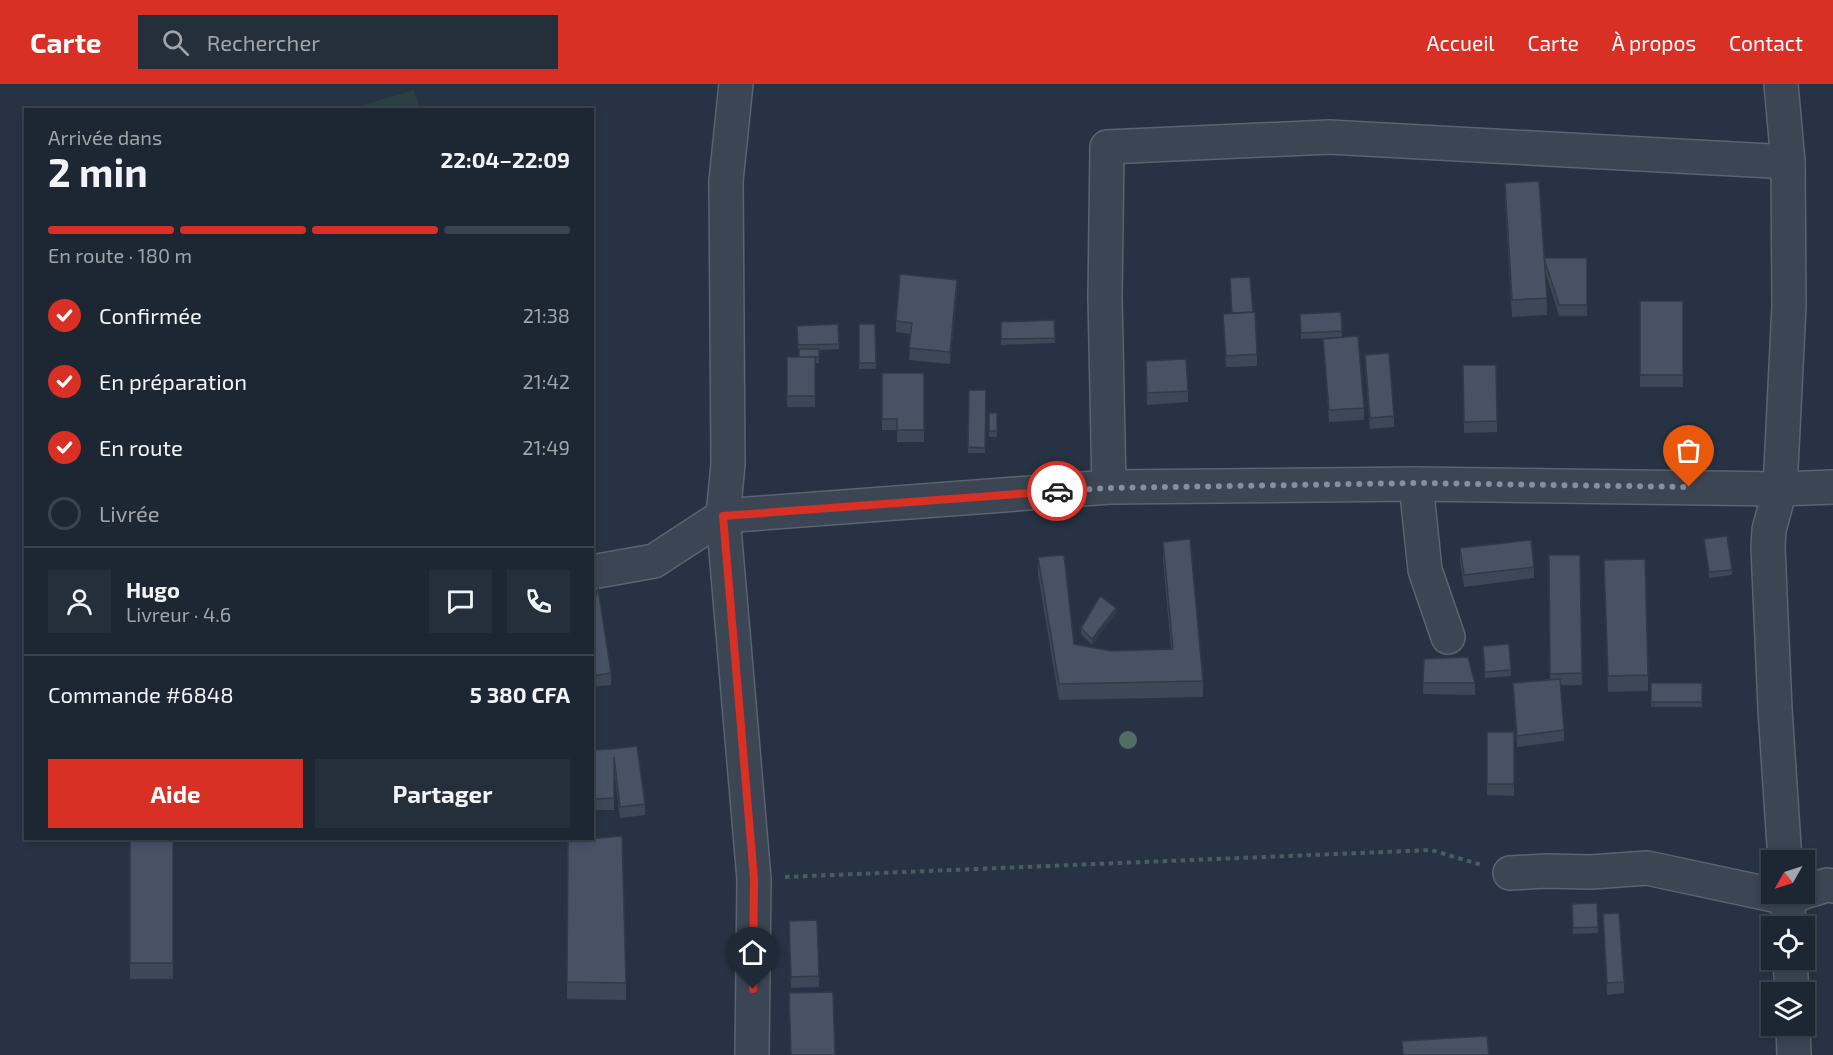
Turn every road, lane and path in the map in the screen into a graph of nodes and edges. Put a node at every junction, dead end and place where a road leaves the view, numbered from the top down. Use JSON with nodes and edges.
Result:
{"nodes":[{"id":1,"x":736,"y":84,"type":"edge"},
{"id":2,"x":1781,"y":84,"type":"edge"},
{"id":3,"x":1788,"y":162,"type":"junction"},
{"id":4,"x":1416,"y":483,"type":"junction"},
{"id":5,"x":1833,"y":487,"type":"edge"},
{"id":6,"x":1109,"y":488,"type":"junction"},
{"id":7,"x":1780,"y":489,"type":"junction"},
{"id":8,"x":723,"y":516,"type":"junction"},
{"id":9,"x":594,"y":572,"type":"edge"},
{"id":10,"x":1448,"y":637,"type":"dead end"},
{"id":11,"x":1784,"y":850,"type":"edge"},
{"id":12,"x":1510,"y":873,"type":"joint"},
{"id":13,"x":754,"y":879,"type":"junction"},
{"id":14,"x":1833,"y":886,"type":"edge"},
{"id":15,"x":1815,"y":891,"type":"edge"},
{"id":16,"x":1761,"y":894,"type":"edge"},
{"id":17,"x":1793,"y":1036,"type":"edge"},
{"id":18,"x":752,"y":1055,"type":"edge"},
{"id":19,"x":1794,"y":1055,"type":"edge"}],
"edges":[{"from":1,"to":8,"type":"street"},
{"from":2,"to":3,"type":"street"},
{"from":3,"to":6,"type":"street"},
{"from":3,"to":7,"type":"street"},
{"from":4,"to":6,"type":"street"},
{"from":4,"to":7,"type":"street"},
{"from":4,"to":10,"type":"street"},
{"from":5,"to":7,"type":"street"},
{"from":6,"to":8,"type":"street"},
{"from":7,"to":11,"type":"street"},
{"from":8,"to":9,"type":"street"},
{"from":8,"to":13,"type":"street"},
{"from":12,"to":13,"type":"path"},
{"from":12,"to":16,"type":"street"},
{"from":13,"to":18,"type":"street"},
{"from":14,"to":15,"type":"street"},
{"from":17,"to":19,"type":"street"}]}
